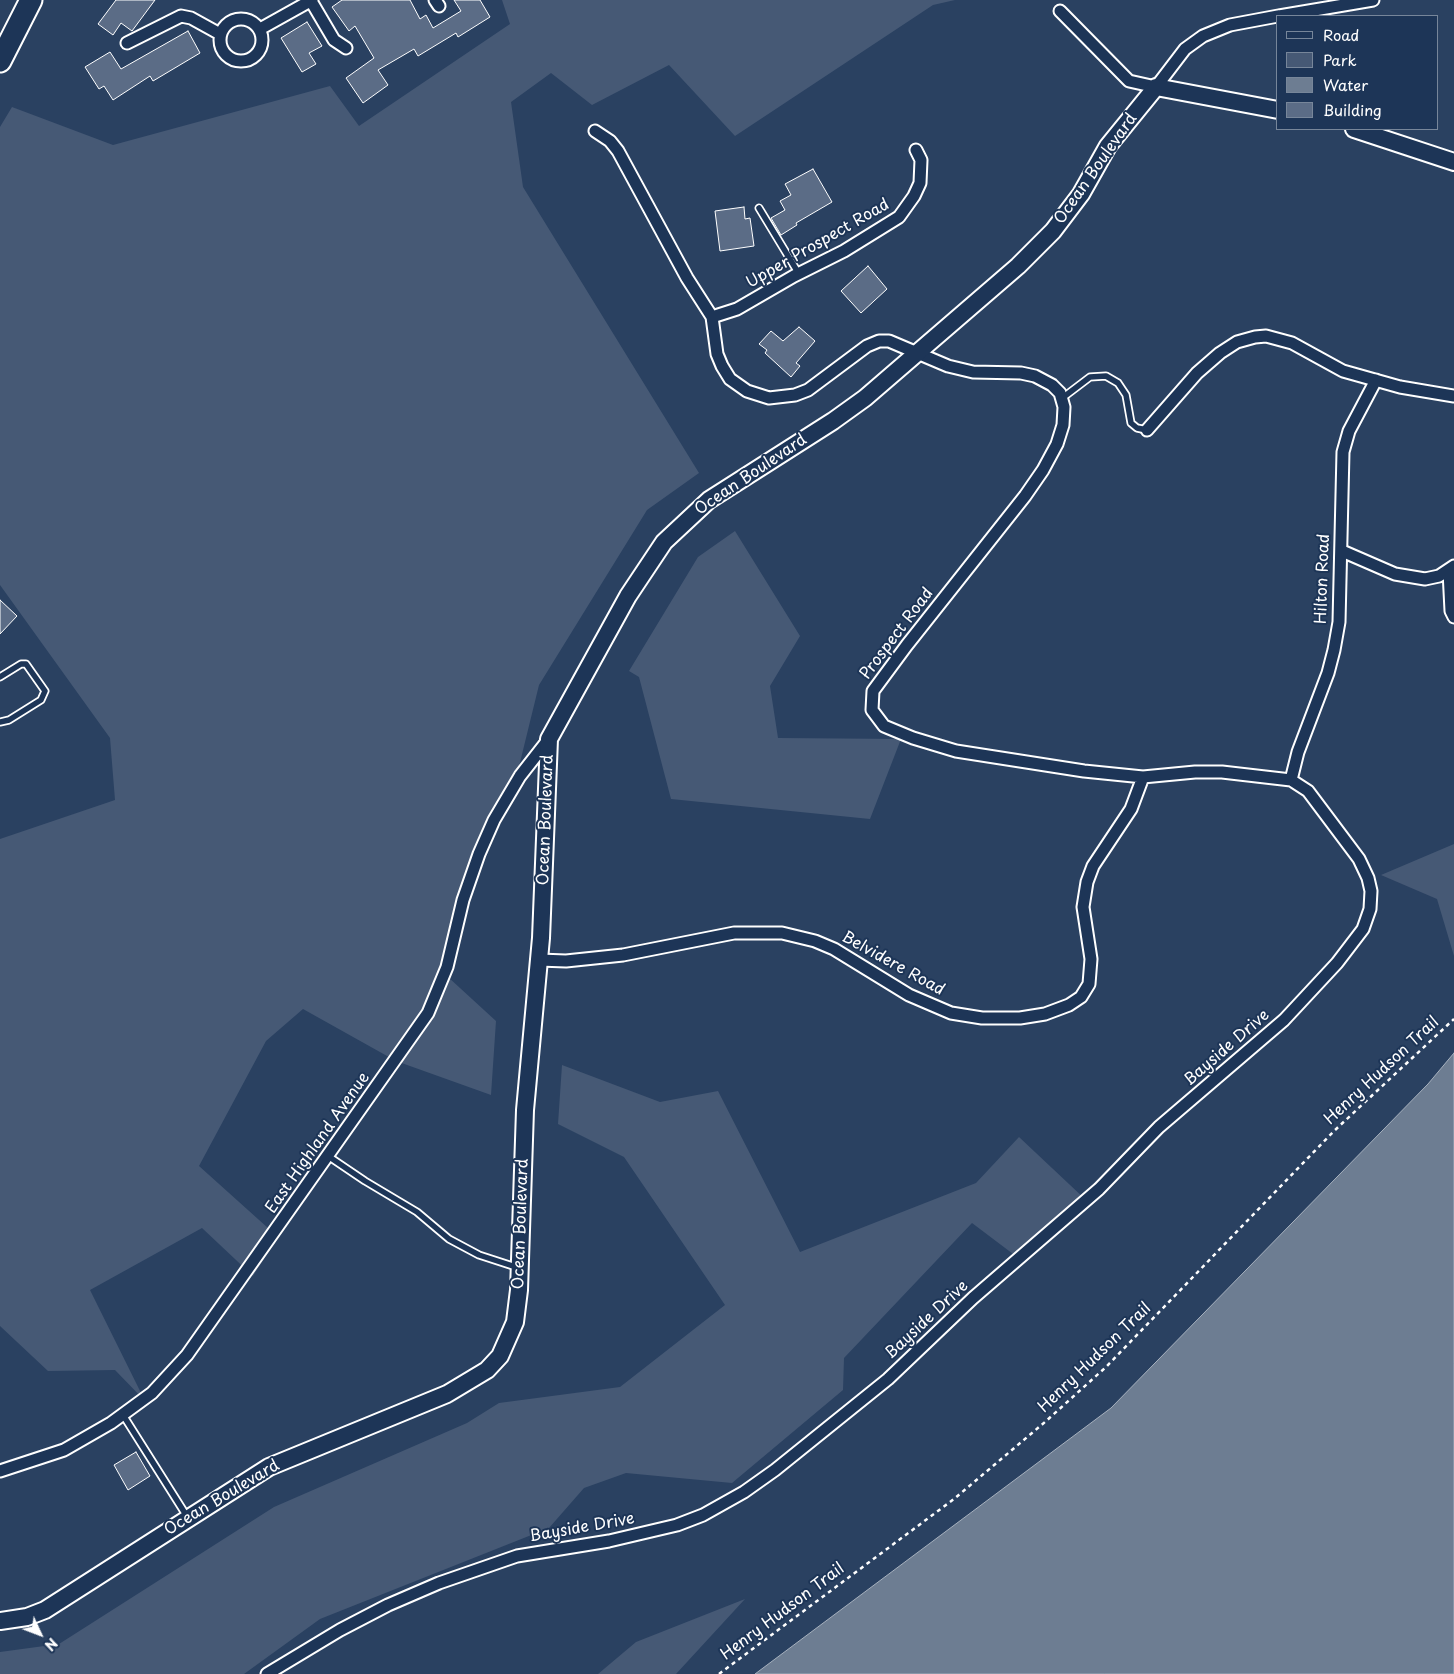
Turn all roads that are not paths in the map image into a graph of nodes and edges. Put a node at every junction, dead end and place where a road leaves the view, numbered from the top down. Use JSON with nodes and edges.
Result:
{"nodes":[{"id":1,"x":31,"y":0,"type":"edge"},
{"id":2,"x":312,"y":0,"type":"edge"},
{"id":3,"x":1373,"y":0,"type":"edge"},
{"id":4,"x":1060,"y":11,"type":"dead end"},
{"id":5,"x":1284,"y":15,"type":"edge"},
{"id":6,"x":1276,"y":16,"type":"edge"},
{"id":7,"x":260,"y":29,"type":"junction"},
{"id":8,"x":220,"y":34,"type":"junction"},
{"id":9,"x":127,"y":43,"type":"dead end"},
{"id":10,"x":346,"y":48,"type":"dead end"},
{"id":11,"x":0,"y":61,"type":"edge"},
{"id":12,"x":1156,"y":87,"type":"junction"},
{"id":13,"x":1276,"y":110,"type":"edge"},
{"id":14,"x":1357,"y":130,"type":"edge"},
{"id":15,"x":595,"y":131,"type":"dead end"},
{"id":16,"x":916,"y":150,"type":"dead end"},
{"id":17,"x":1454,"y":162,"type":"edge"},
{"id":18,"x":759,"y":208,"type":"dead end"},
{"id":19,"x":798,"y":274,"type":"junction"},
{"id":20,"x":712,"y":317,"type":"junction"},
{"id":21,"x":918,"y":352,"type":"junction"},
{"id":22,"x":1376,"y":380,"type":"junction"},
{"id":23,"x":1454,"y":396,"type":"edge"},
{"id":24,"x":1062,"y":399,"type":"junction"},
{"id":25,"x":1147,"y":430,"type":"joint"},
{"id":26,"x":1342,"y":551,"type":"junction"},
{"id":27,"x":1452,"y":568,"type":"edge"},
{"id":28,"x":1454,"y":618,"type":"edge"},
{"id":29,"x":0,"y":677,"type":"edge"},
{"id":30,"x":0,"y":722,"type":"edge"},
{"id":31,"x":549,"y":739,"type":"junction"},
{"id":32,"x":1143,"y":776,"type":"junction"},
{"id":33,"x":1290,"y":780,"type":"junction"},
{"id":34,"x":539,"y":960,"type":"junction"},
{"id":35,"x":328,"y":1156,"type":"junction"},
{"id":36,"x":520,"y":1268,"type":"junction"},
{"id":37,"x":124,"y":1414,"type":"junction"},
{"id":38,"x":0,"y":1471,"type":"edge"},
{"id":39,"x":188,"y":1518,"type":"junction"},
{"id":40,"x":0,"y":1621,"type":"edge"},
{"id":41,"x":267,"y":1674,"type":"edge"}],
"edges":[{"from":1,"to":11,"type":"highway"},
{"from":2,"to":7,"type":"street"},
{"from":2,"to":10,"type":"street"},
{"from":3,"to":5,"type":"street"},
{"from":4,"to":12,"type":"street"},
{"from":6,"to":12,"type":"street"},
{"from":7,"to":8,"type":"street"},
{"from":7,"to":8,"type":"street"},
{"from":8,"to":9,"type":"street"},
{"from":12,"to":13,"type":"street"},
{"from":12,"to":21,"type":"street","name":"Ocean Boulevard"},
{"from":14,"to":17,"type":"street"},
{"from":15,"to":20,"type":"street"},
{"from":16,"to":19,"type":"street","name":"Upper Prospect Road"},
{"from":18,"to":19,"type":"lane"},
{"from":19,"to":20,"type":"street","name":"Upper Prospect Road"},
{"from":20,"to":21,"type":"street"},
{"from":21,"to":24,"type":"street"},
{"from":21,"to":31,"type":"street","name":"Ocean Boulevard"},
{"from":22,"to":23,"type":"street"},
{"from":22,"to":25,"type":"street"},
{"from":22,"to":26,"type":"street","name":"Hilton Road"},
{"from":24,"to":25,"type":"lane"},
{"from":24,"to":32,"type":"street","name":"Prospect Road"},
{"from":26,"to":27,"type":"street"},
{"from":26,"to":33,"type":"street","name":"Hilton Road"},
{"from":27,"to":28,"type":"street"},
{"from":29,"to":30,"type":"lane"},
{"from":31,"to":34,"type":"street","name":"Ocean Boulevard"},
{"from":31,"to":35,"type":"street","name":"East Highland Avenue"},
{"from":32,"to":33,"type":"street","name":"Prospect Road"},
{"from":32,"to":34,"type":"street","name":"Belvidere Road"},
{"from":33,"to":41,"type":"street","name":"Bayside Drive"},
{"from":34,"to":36,"type":"street","name":"Ocean Boulevard"},
{"from":35,"to":36,"type":"lane"},
{"from":35,"to":37,"type":"street","name":"East Highland Avenue"},
{"from":36,"to":39,"type":"street","name":"Ocean Boulevard"},
{"from":37,"to":38,"type":"street","name":"East Highland Avenue"},
{"from":37,"to":39,"type":"lane"},
{"from":39,"to":40,"type":"street","name":"Ocean Boulevard"}]}
